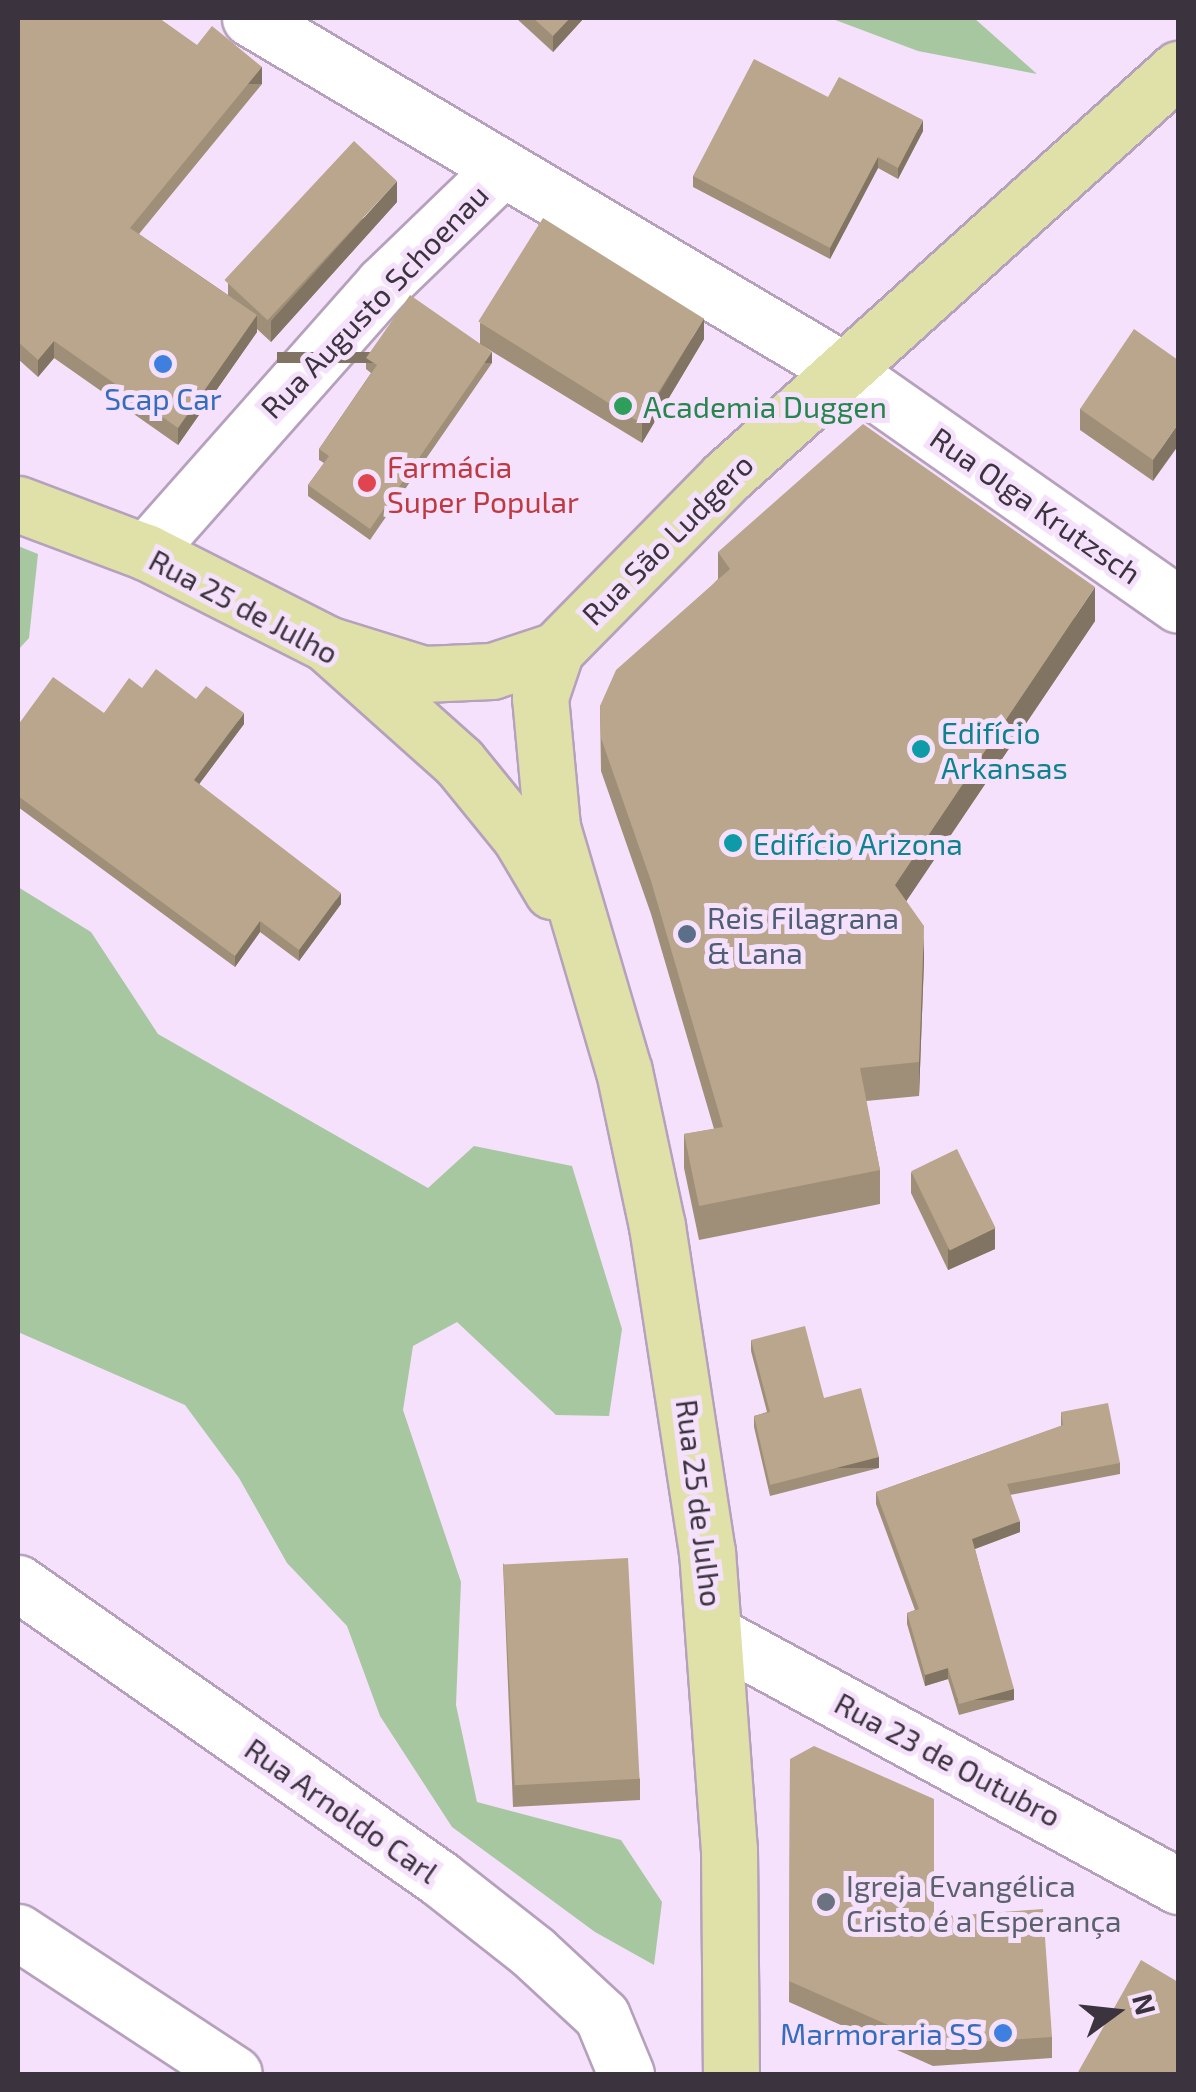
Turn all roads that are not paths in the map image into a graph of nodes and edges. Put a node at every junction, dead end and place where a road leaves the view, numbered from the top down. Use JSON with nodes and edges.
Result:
{"nodes":[{"id":1,"x":250,"y":18,"type":"edge"},
{"id":2,"x":1178,"y":69,"type":"edge"},
{"id":3,"x":502,"y":169,"type":"junction"},
{"id":4,"x":844,"y":370,"type":"junction"},
{"id":5,"x":18,"y":504,"type":"edge"},
{"id":6,"x":146,"y":552,"type":"junction"},
{"id":7,"x":1178,"y":605,"type":"edge"},
{"id":8,"x":326,"y":644,"type":"junction"},
{"id":9,"x":556,"y":650,"type":"junction"},
{"id":10,"x":584,"y":944,"type":"junction"},
{"id":11,"x":18,"y":1582,"type":"edge"},
{"id":12,"x":716,"y":1635,"type":"junction"},
{"id":13,"x":1178,"y":1886,"type":"edge"},
{"id":14,"x":18,"y":1932,"type":"edge"},
{"id":15,"x":234,"y":2074,"type":"edge"},
{"id":16,"x":626,"y":2074,"type":"edge"},
{"id":17,"x":731,"y":2074,"type":"edge"}],
"edges":[{"from":1,"to":3,"type":"street"},
{"from":2,"to":4,"type":"main road","name":"Rua São Ludgero"},
{"from":3,"to":4,"type":"street","name":"Rua Augusto Schoenau"},
{"from":3,"to":6,"type":"street","name":"Rua Augusto Schoenau"},
{"from":4,"to":7,"type":"street","name":"Rua Olga Krutzsch"},
{"from":4,"to":9,"type":"main road","name":"Rua São Ludgero"},
{"from":5,"to":6,"type":"main road","name":"Rua 25 de Julho"},
{"from":6,"to":8,"type":"main road","name":"Rua 25 de Julho"},
{"from":8,"to":9,"type":"main road","name":"Rua São Ludgero"},
{"from":8,"to":10,"type":"main road","name":"Rua 25 de Julho"},
{"from":9,"to":10,"type":"main road","name":"Rua 25 de Julho"},
{"from":10,"to":12,"type":"main road","name":"Rua 25 de Julho"},
{"from":11,"to":16,"type":"street","name":"Rua Arnoldo Carl"},
{"from":12,"to":13,"type":"street","name":"Rua 23 de Outubro"},
{"from":12,"to":17,"type":"main road","name":"Rua 25 de Julho"},
{"from":14,"to":15,"type":"street"}]}
